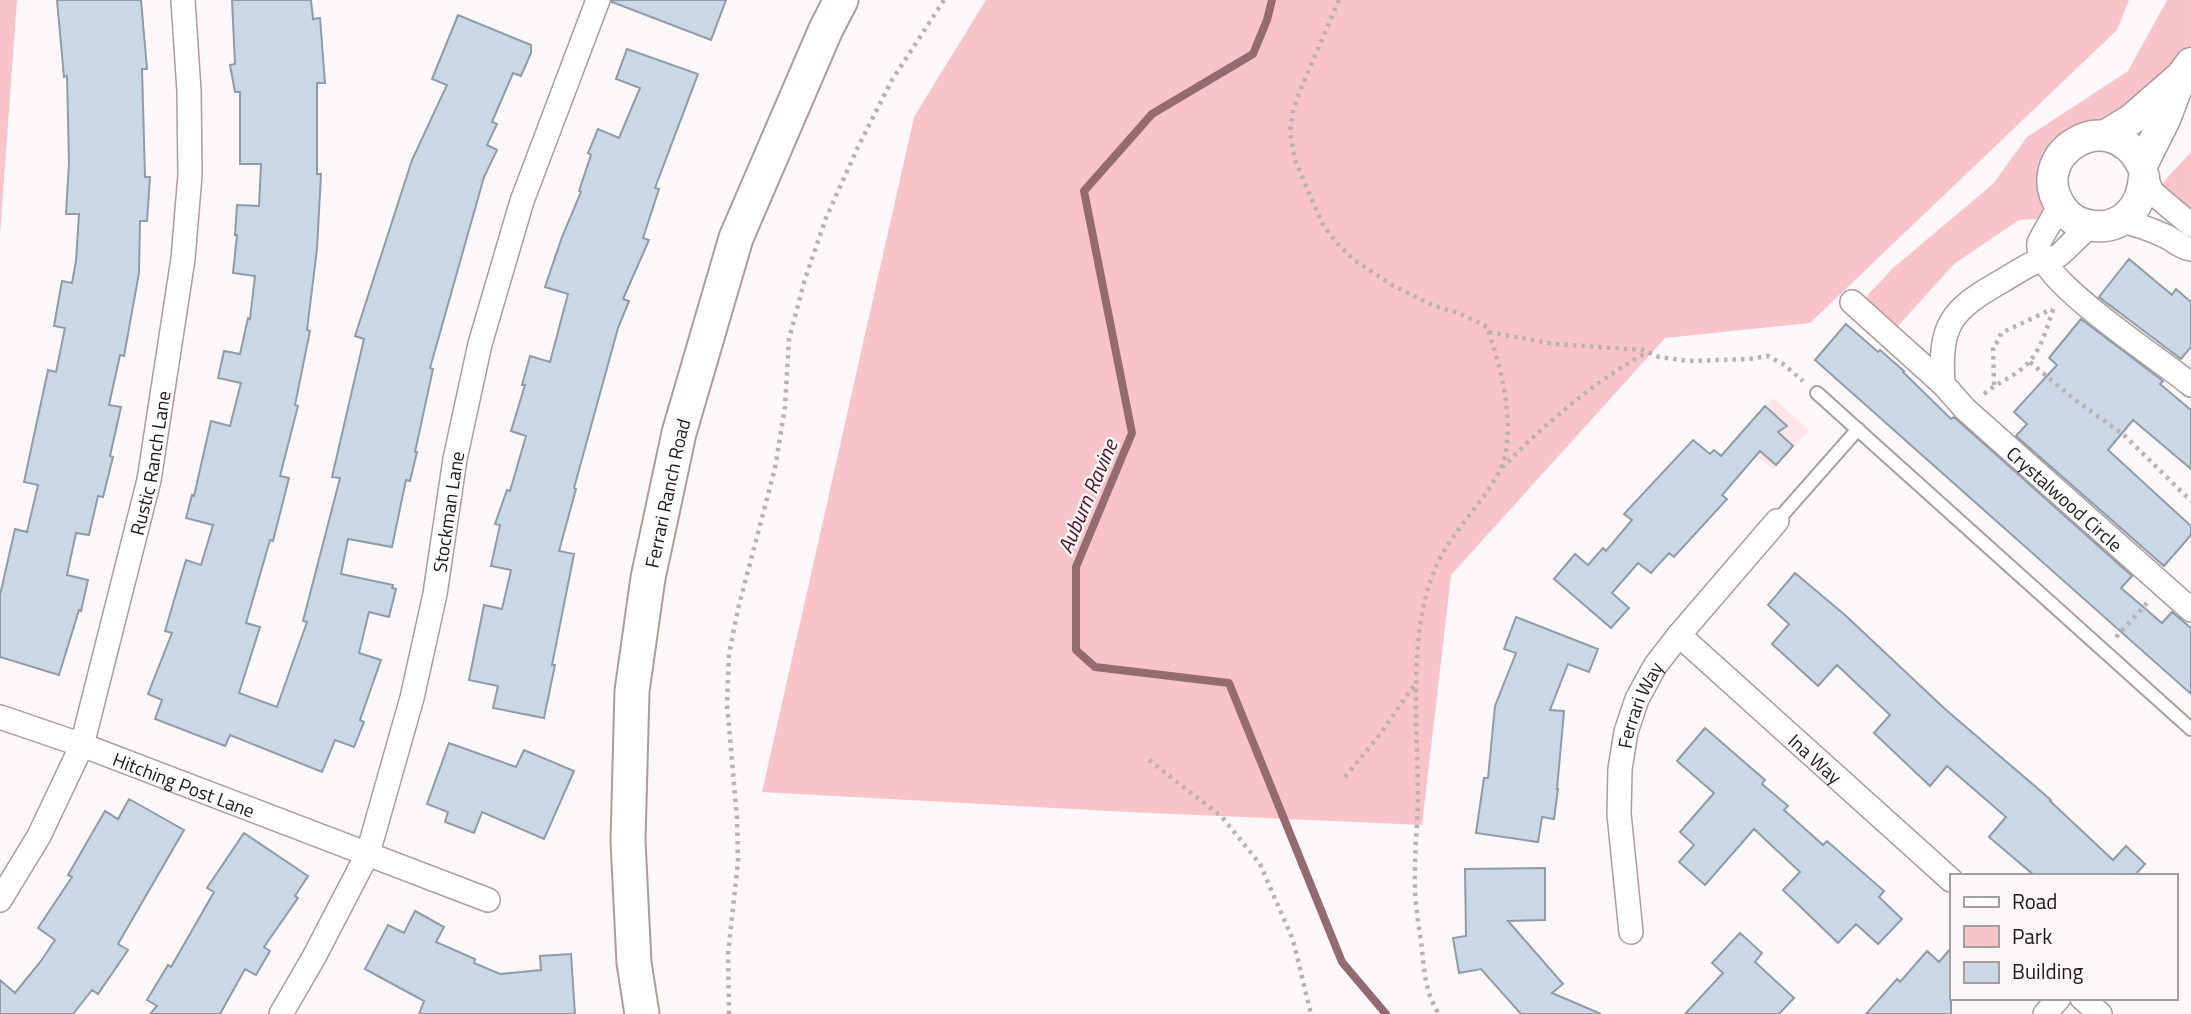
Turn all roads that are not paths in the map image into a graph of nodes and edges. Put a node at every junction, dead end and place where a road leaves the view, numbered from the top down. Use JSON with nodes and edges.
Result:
{"nodes":[{"id":1,"x":183,"y":0,"type":"edge"},
{"id":2,"x":598,"y":0,"type":"edge"},
{"id":3,"x":841,"y":0,"type":"edge"},
{"id":4,"x":2188,"y":74,"type":"edge"},
{"id":5,"x":2106,"y":135,"type":"junction"},
{"id":6,"x":2143,"y":171,"type":"junction"},
{"id":7,"x":2059,"y":205,"type":"junction"},
{"id":8,"x":2106,"y":224,"type":"junction"},
{"id":9,"x":2191,"y":225,"type":"edge"},
{"id":10,"x":2191,"y":250,"type":"edge"},
{"id":11,"x":2041,"y":259,"type":"junction"},
{"id":12,"x":1852,"y":302,"type":"dead end"},
{"id":13,"x":1943,"y":384,"type":"junction"},
{"id":14,"x":2191,"y":385,"type":"edge"},
{"id":15,"x":1817,"y":393,"type":"dead end"},
{"id":16,"x":1858,"y":429,"type":"junction"},
{"id":17,"x":1777,"y":521,"type":"joint"},
{"id":18,"x":2191,"y":610,"type":"edge"},
{"id":19,"x":1679,"y":635,"type":"junction"},
{"id":20,"x":0,"y":717,"type":"edge"},
{"id":21,"x":2191,"y":729,"type":"edge"},
{"id":22,"x":82,"y":745,"type":"junction"},
{"id":23,"x":368,"y":853,"type":"junction"},
{"id":24,"x":1950,"y":879,"type":"edge"},
{"id":25,"x":488,"y":900,"type":"dead end"},
{"id":26,"x":0,"y":901,"type":"edge"},
{"id":27,"x":1632,"y":932,"type":"dead end"},
{"id":28,"x":2057,"y":1000,"type":"edge"},
{"id":29,"x":2084,"y":1000,"type":"edge"},
{"id":30,"x":281,"y":1014,"type":"edge"},
{"id":31,"x":642,"y":1014,"type":"edge"},
{"id":32,"x":2045,"y":1014,"type":"edge"},
{"id":33,"x":2100,"y":1014,"type":"edge"}],
"edges":[{"from":1,"to":22,"type":"street","name":"Rustic Ranch Lane"},
{"from":2,"to":23,"type":"street","name":"Stockman Lane"},
{"from":3,"to":31,"type":"main road","name":"Ferrari Ranch Road"},
{"from":4,"to":5,"type":"street"},
{"from":4,"to":6,"type":"street"},
{"from":5,"to":6,"type":"street"},
{"from":5,"to":7,"type":"street"},
{"from":6,"to":8,"type":"street"},
{"from":6,"to":9,"type":"street"},
{"from":7,"to":8,"type":"street"},
{"from":7,"to":11,"type":"street"},
{"from":8,"to":10,"type":"street"},
{"from":8,"to":11,"type":"street"},
{"from":11,"to":13,"type":"street"},
{"from":11,"to":14,"type":"street"},
{"from":12,"to":13,"type":"street","name":"Crystalwood Circle"},
{"from":13,"to":18,"type":"street","name":"Crystalwood Circle"},
{"from":15,"to":16,"type":"lane"},
{"from":16,"to":17,"type":"lane"},
{"from":16,"to":21,"type":"lane"},
{"from":17,"to":19,"type":"street","name":"Ferrari Way"},
{"from":19,"to":24,"type":"street","name":"Ina Way"},
{"from":19,"to":27,"type":"street","name":"Ferrari Way"},
{"from":20,"to":22,"type":"street","name":"Hitching Post Lane"},
{"from":22,"to":23,"type":"street","name":"Hitching Post Lane"},
{"from":22,"to":26,"type":"street","name":"Rustic Ranch Lane"},
{"from":23,"to":25,"type":"street","name":"Hitching Post Lane"},
{"from":23,"to":30,"type":"street","name":"Stockman Lane"},
{"from":28,"to":32,"type":"street"},
{"from":29,"to":33,"type":"street"}]}
